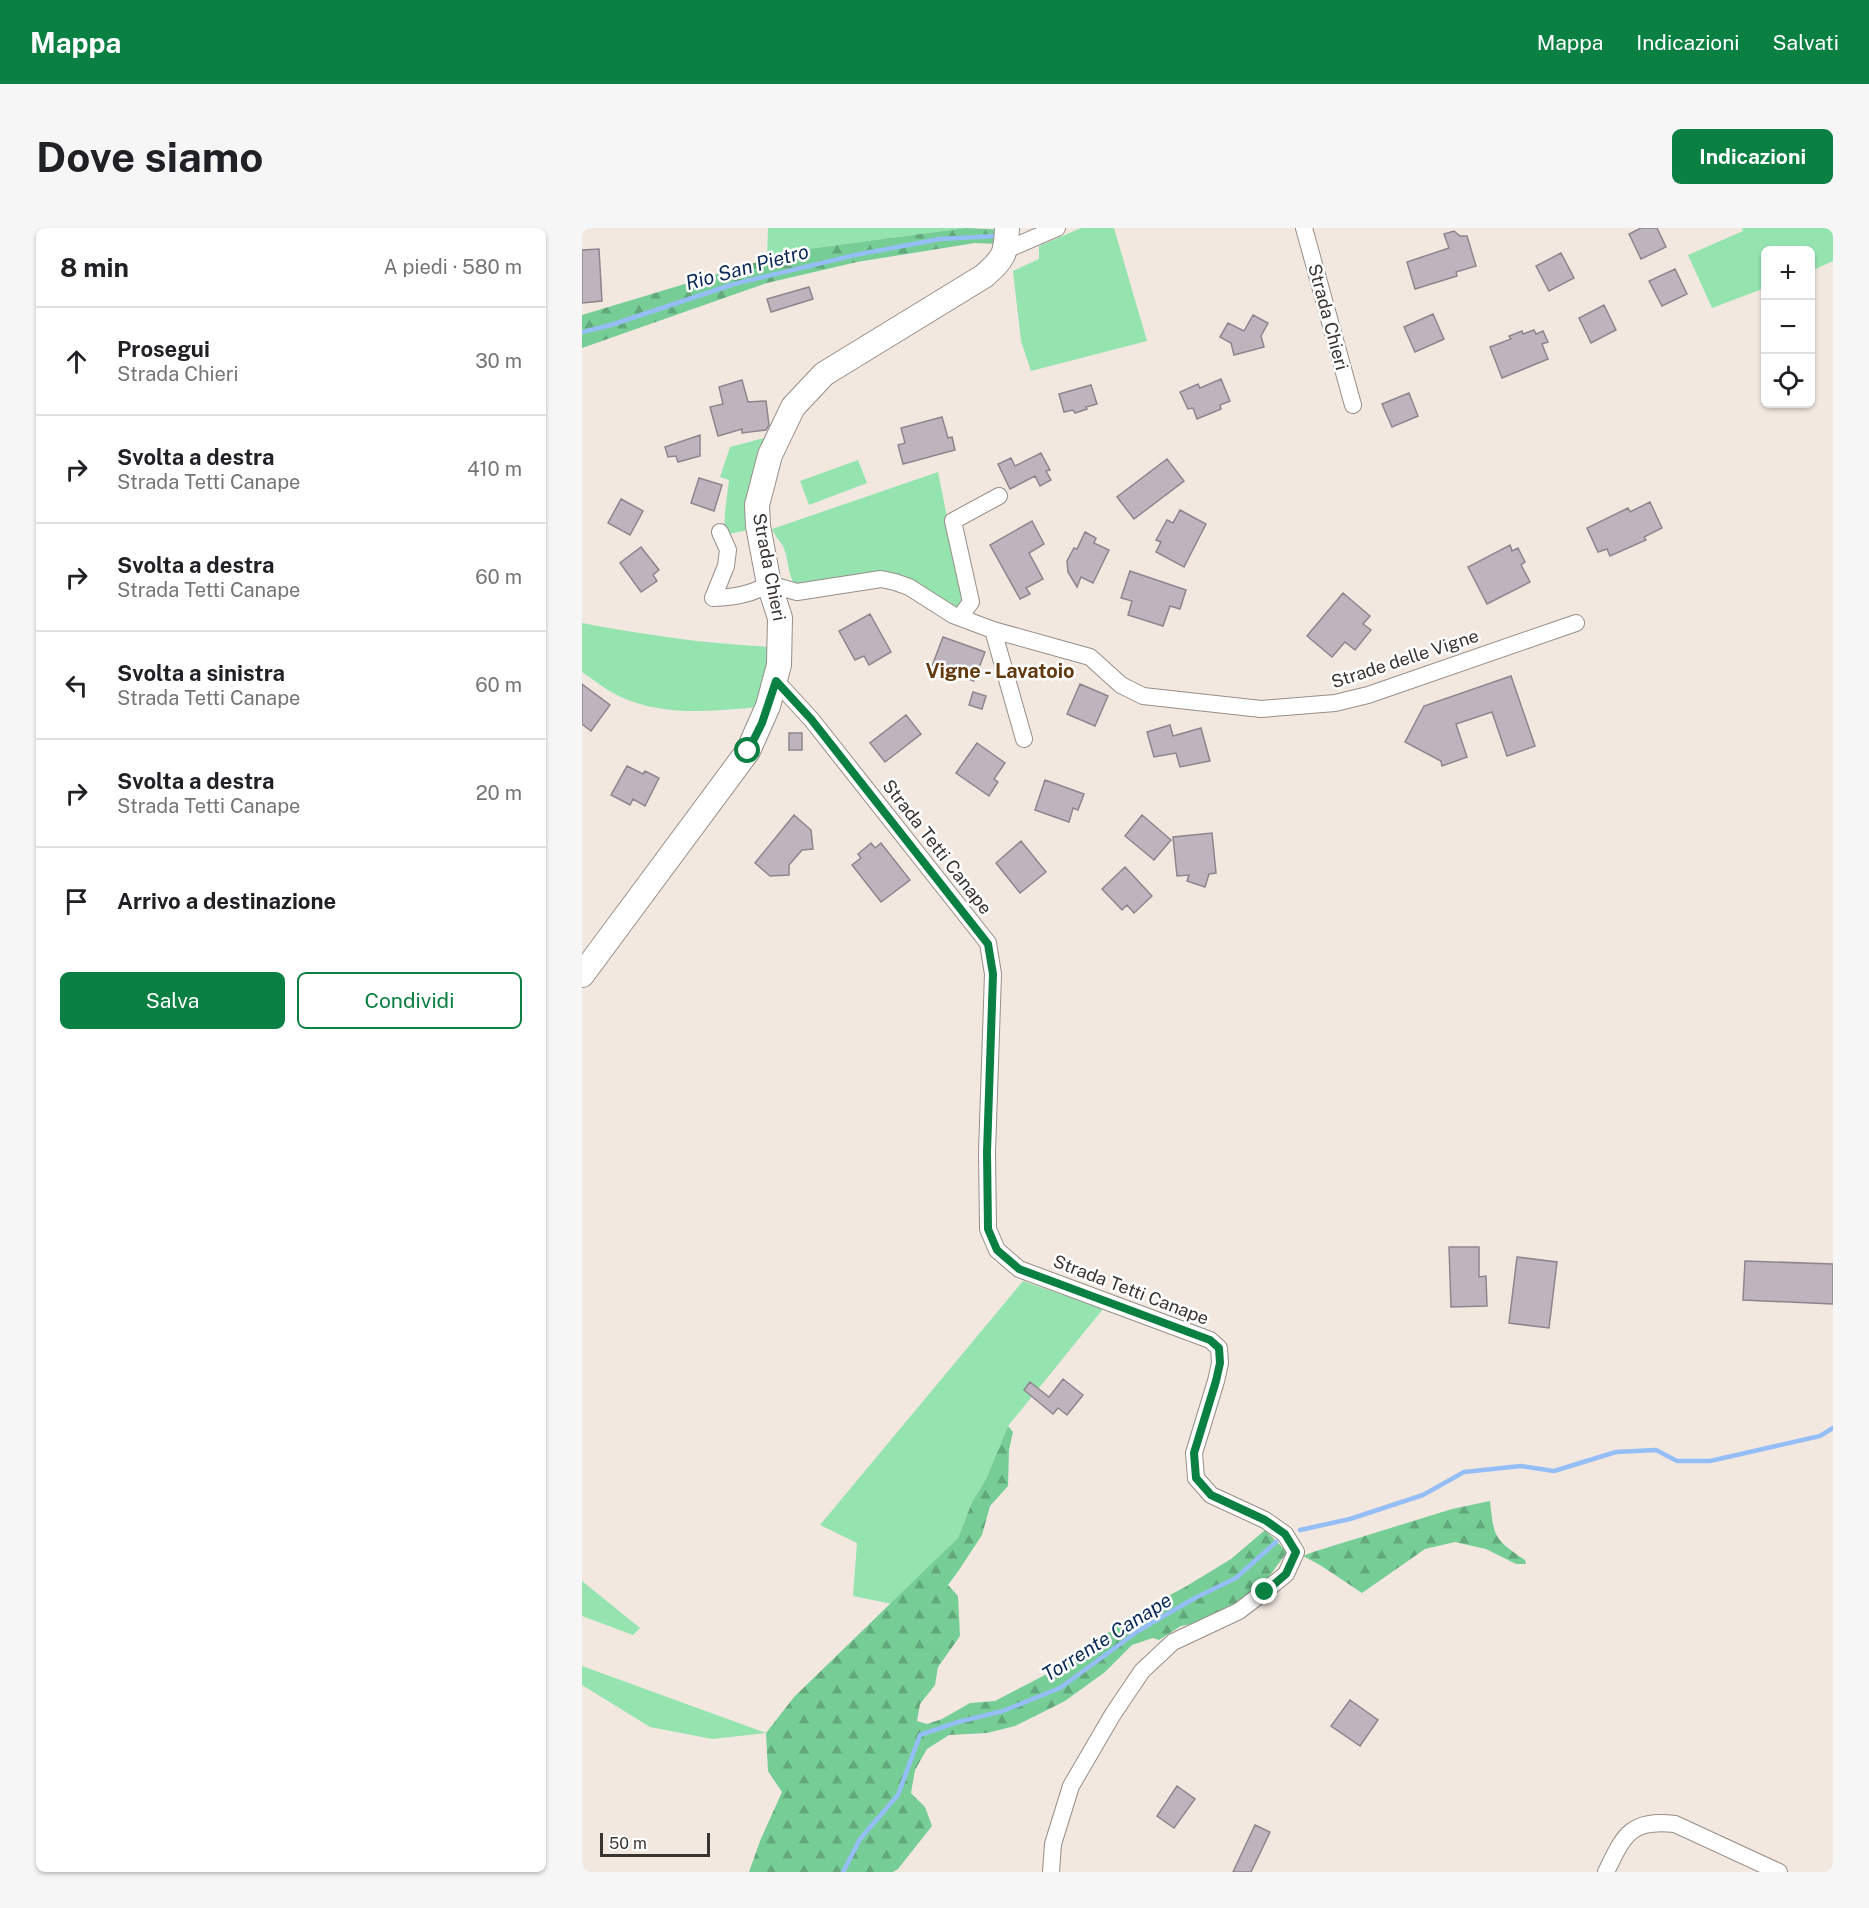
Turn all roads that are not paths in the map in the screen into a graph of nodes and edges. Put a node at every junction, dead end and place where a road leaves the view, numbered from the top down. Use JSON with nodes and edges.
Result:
{"nodes":[{"id":1,"x":1057,"y":228,"type":"edge"},
{"id":2,"x":1304,"y":228,"type":"edge"},
{"id":3,"x":1006,"y":239,"type":"edge"},
{"id":4,"x":1353,"y":405,"type":"dead end"},
{"id":5,"x":999,"y":496,"type":"dead end"},
{"id":6,"x":720,"y":531,"type":"dead end"},
{"id":7,"x":769,"y":584,"type":"junction"},
{"id":8,"x":960,"y":617,"type":"junction"},
{"id":9,"x":1576,"y":623,"type":"dead end"},
{"id":10,"x":993,"y":630,"type":"junction"},
{"id":11,"x":776,"y":681,"type":"junction"},
{"id":12,"x":1024,"y":740,"type":"dead end"},
{"id":13,"x":582,"y":975,"type":"edge"},
{"id":14,"x":1051,"y":1872,"type":"edge"},
{"id":15,"x":1606,"y":1872,"type":"edge"},
{"id":16,"x":1779,"y":1872,"type":"edge"}],
"edges":[{"from":1,"to":3,"type":"street","name":"Strada Chieri"},
{"from":2,"to":4,"type":"street","name":"Strada Chieri"},
{"from":3,"to":7,"type":"main road","name":"Strada Chieri"},
{"from":5,"to":8,"type":"street"},
{"from":6,"to":7,"type":"street"},
{"from":7,"to":8,"type":"street","name":"Strade delle Vigne"},
{"from":7,"to":11,"type":"main road","name":"Strada Chieri"},
{"from":8,"to":10,"type":"street","name":"Strade delle Vigne"},
{"from":9,"to":10,"type":"street","name":"Strade delle Vigne"},
{"from":10,"to":12,"type":"street"},
{"from":11,"to":13,"type":"main road","name":"Strada Chieri"},
{"from":11,"to":14,"type":"street","name":"Strada Tetti Canape"},
{"from":15,"to":16,"type":"street"}]}
